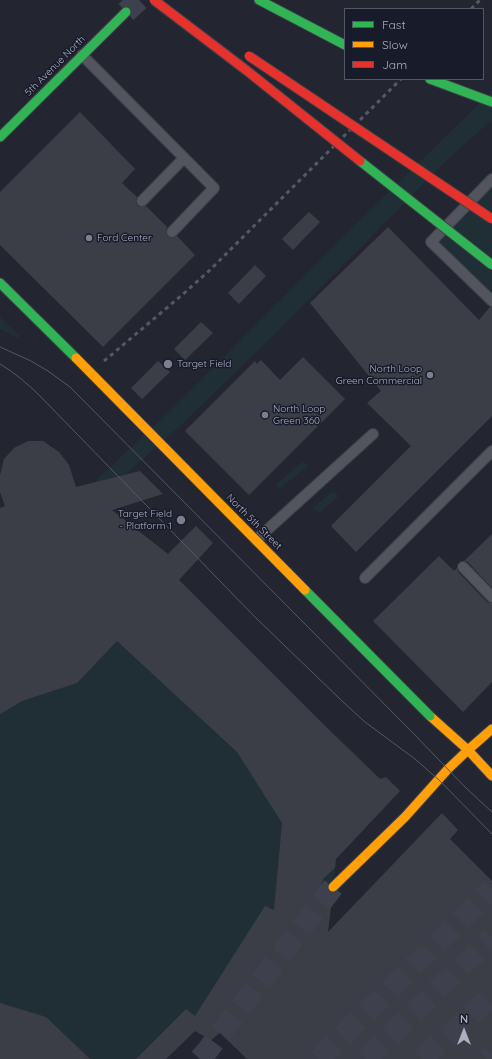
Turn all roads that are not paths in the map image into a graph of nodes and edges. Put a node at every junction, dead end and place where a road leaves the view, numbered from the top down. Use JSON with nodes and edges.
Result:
{"nodes":[{"id":1,"x":154,"y":0,"type":"edge"},
{"id":2,"x":164,"y":0,"type":"edge"},
{"id":3,"x":260,"y":0,"type":"edge"},
{"id":4,"x":126,"y":12,"type":"tunnel mouth"},
{"id":5,"x":197,"y":22,"type":"dead end"},
{"id":6,"x":344,"y":44,"type":"edge"},
{"id":7,"x":243,"y":52,"type":"dead end"},
{"id":8,"x":82,"y":55,"type":"junction"},
{"id":9,"x":433,"y":80,"type":"edge"},
{"id":10,"x":492,"y":102,"type":"edge"},
{"id":11,"x":0,"y":137,"type":"edge"},
{"id":12,"x":184,"y":158,"type":"junction"},
{"id":13,"x":492,"y":179,"type":"edge"},
{"id":14,"x":142,"y":202,"type":"dead end"},
{"id":15,"x":492,"y":219,"type":"edge"},
{"id":16,"x":172,"y":232,"type":"dead end"},
{"id":17,"x":492,"y":265,"type":"edge"},
{"id":18,"x":0,"y":283,"type":"edge"},
{"id":19,"x":492,"y":301,"type":"edge"},
{"id":20,"x":373,"y":434,"type":"dead end"},
{"id":21,"x":492,"y":451,"type":"edge"},
{"id":22,"x":256,"y":540,"type":"junction"},
{"id":23,"x":463,"y":567,"type":"dead end"},
{"id":24,"x":365,"y":578,"type":"dead end"},
{"id":25,"x":492,"y":597,"type":"edge"},
{"id":26,"x":492,"y":729,"type":"edge"},
{"id":27,"x":468,"y":750,"type":"junction"},
{"id":28,"x":492,"y":776,"type":"edge"},
{"id":29,"x":333,"y":887,"type":"tunnel mouth"}],
"edges":[{"from":1,"to":17,"type":"main road","bridge":true},
{"from":2,"to":5,"type":"main road"},
{"from":3,"to":6,"type":"main road"},
{"from":4,"to":8,"type":"main road","name":"5th Avenue North"},
{"from":7,"to":15,"type":"main road","bridge":true},
{"from":8,"to":11,"type":"main road","name":"5th Avenue North"},
{"from":8,"to":12,"type":"lane"},
{"from":9,"to":10,"type":"main road"},
{"from":12,"to":14,"type":"lane"},
{"from":12,"to":16,"type":"lane"},
{"from":13,"to":19,"type":"lane"},
{"from":18,"to":22,"type":"main road","name":"North 5th Street","bridge":true},
{"from":20,"to":22,"type":"lane"},
{"from":21,"to":24,"type":"lane"},
{"from":22,"to":27,"type":"main road","name":"North 5th Street","bridge":true},
{"from":23,"to":25,"type":"lane"},
{"from":26,"to":27,"type":"main road"},
{"from":27,"to":28,"type":"main road","name":"North 5th Street"},
{"from":27,"to":29,"type":"main road"}]}
